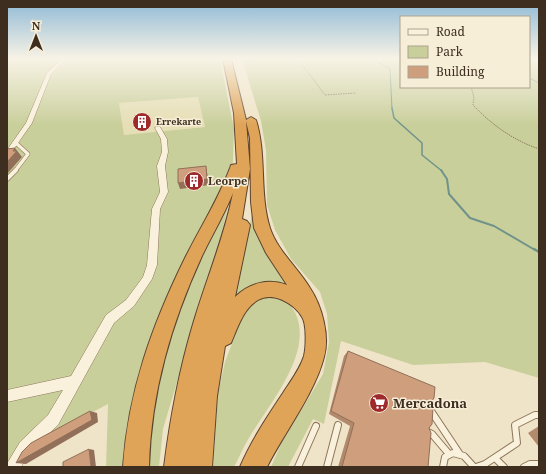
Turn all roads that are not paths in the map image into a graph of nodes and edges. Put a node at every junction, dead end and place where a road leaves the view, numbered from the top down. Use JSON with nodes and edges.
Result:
{"nodes":[{"id":1,"x":46,"y":81,"type":"edge"},
{"id":2,"x":232,"y":81,"type":"edge"},
{"id":3,"x":241,"y":81,"type":"edge"},
{"id":4,"x":249,"y":112,"type":"junction"},
{"id":5,"x":158,"y":128,"type":"dead end"},
{"id":6,"x":16,"y":143,"type":"junction"},
{"id":7,"x":242,"y":147,"type":"junction"},
{"id":8,"x":7,"y":155,"type":"edge"},
{"id":9,"x":7,"y":179,"type":"edge"},
{"id":10,"x":312,"y":316,"type":"junction"},
{"id":11,"x":211,"y":365,"type":"junction"},
{"id":12,"x":75,"y":381,"type":"junction"},
{"id":13,"x":7,"y":396,"type":"edge"},
{"id":14,"x":428,"y":406,"type":"edge"},
{"id":15,"x":539,"y":415,"type":"edge"},
{"id":16,"x":338,"y":425,"type":"dead end"},
{"id":17,"x":316,"y":426,"type":"dead end"},
{"id":18,"x":426,"y":430,"type":"edge"},
{"id":19,"x":459,"y":453,"type":"junction"},
{"id":20,"x":449,"y":454,"type":"junction"},
{"id":21,"x":495,"y":458,"type":"junction"},
{"id":22,"x":539,"y":464,"type":"edge"},
{"id":23,"x":13,"y":467,"type":"edge"},
{"id":24,"x":136,"y":467,"type":"edge"},
{"id":25,"x":177,"y":467,"type":"edge"},
{"id":26,"x":199,"y":467,"type":"edge"},
{"id":27,"x":253,"y":467,"type":"edge"},
{"id":28,"x":298,"y":467,"type":"edge"},
{"id":29,"x":327,"y":467,"type":"edge"},
{"id":30,"x":443,"y":467,"type":"edge"},
{"id":31,"x":475,"y":467,"type":"edge"},
{"id":32,"x":504,"y":467,"type":"edge"},
{"id":33,"x":524,"y":467,"type":"edge"}],
"edges":[{"from":1,"to":6,"type":"street"},
{"from":2,"to":7,"type":"highway"},
{"from":3,"to":4,"type":"highway"},
{"from":4,"to":10,"type":"highway"},
{"from":4,"to":11,"type":"highway"},
{"from":5,"to":12,"type":"street"},
{"from":6,"to":8,"type":"street"},
{"from":6,"to":9,"type":"lane"},
{"from":7,"to":24,"type":"highway"},
{"from":7,"to":25,"type":"highway"},
{"from":10,"to":11,"type":"highway"},
{"from":10,"to":27,"type":"highway"},
{"from":11,"to":26,"type":"highway"},
{"from":12,"to":13,"type":"street"},
{"from":12,"to":23,"type":"street"},
{"from":14,"to":19,"type":"lane"},
{"from":15,"to":21,"type":"lane"},
{"from":16,"to":29,"type":"lane"},
{"from":17,"to":28,"type":"lane"},
{"from":18,"to":20,"type":"lane"},
{"from":19,"to":20,"type":"lane"},
{"from":19,"to":31,"type":"lane"},
{"from":20,"to":30,"type":"lane"},
{"from":21,"to":31,"type":"lane"},
{"from":21,"to":32,"type":"lane"},
{"from":22,"to":33,"type":"lane"}]}
